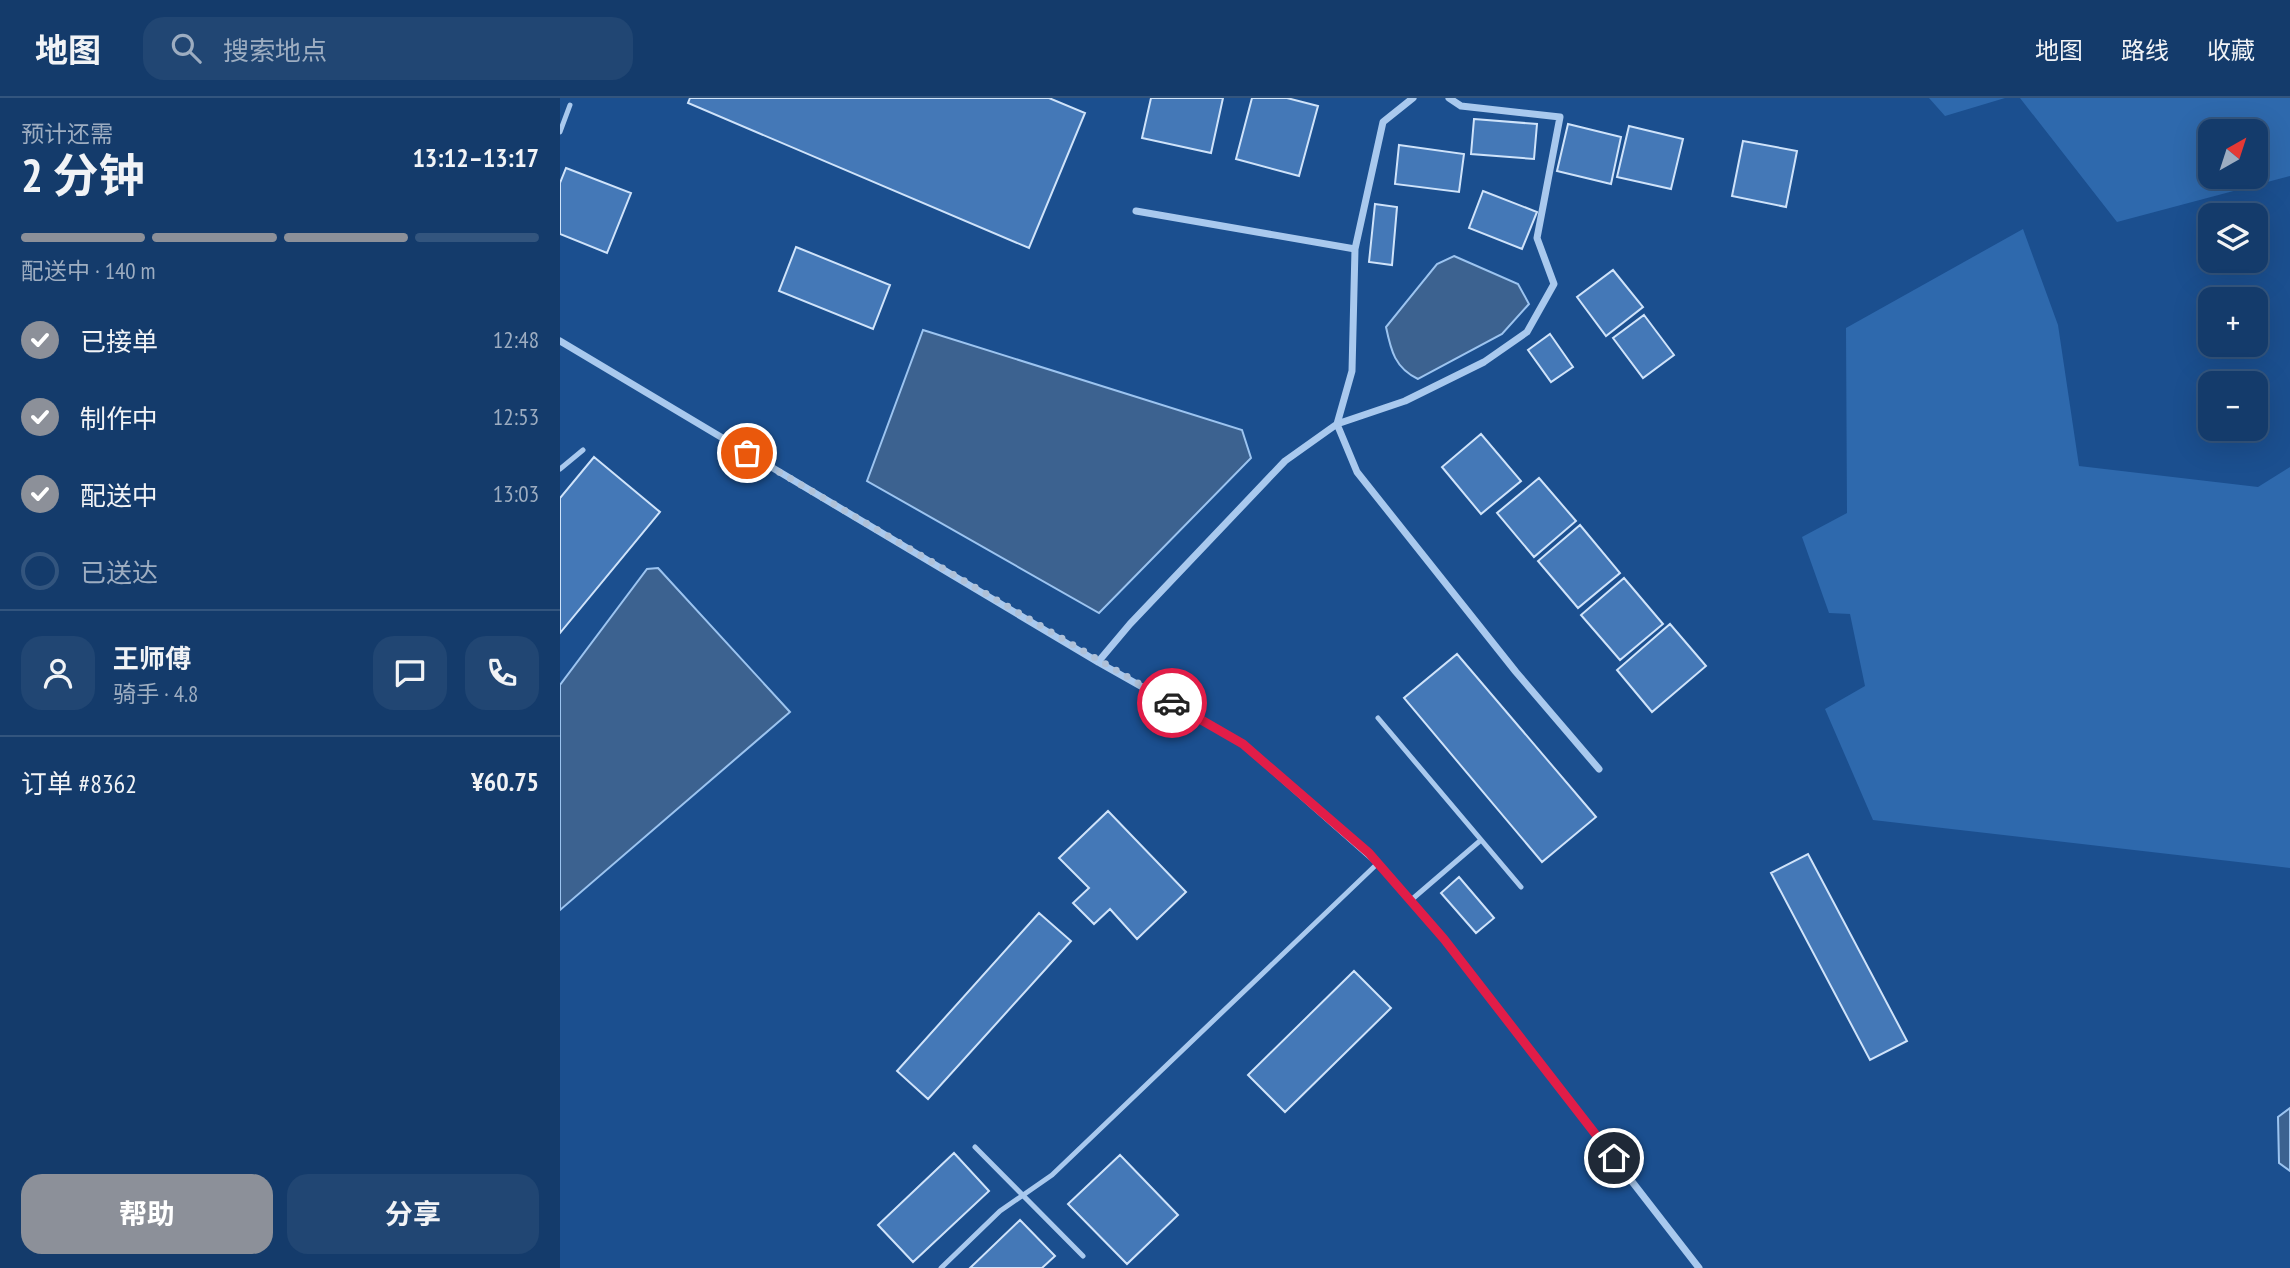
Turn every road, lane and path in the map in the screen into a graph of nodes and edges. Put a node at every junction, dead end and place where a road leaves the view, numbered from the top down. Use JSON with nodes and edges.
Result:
{"nodes":[{"id":1,"x":1413,"y":98,"type":"edge"},
{"id":2,"x":1449,"y":98,"type":"edge"},
{"id":3,"x":570,"y":105,"type":"dead end"},
{"id":4,"x":560,"y":132,"type":"edge"},
{"id":5,"x":1136,"y":211,"type":"dead end"},
{"id":6,"x":1355,"y":249,"type":"junction"},
{"id":7,"x":560,"y":341,"type":"edge"},
{"id":8,"x":1337,"y":424,"type":"junction"},
{"id":9,"x":583,"y":450,"type":"dead end"},
{"id":10,"x":560,"y":469,"type":"edge"},
{"id":11,"x":1098,"y":662,"type":"junction"},
{"id":12,"x":1378,"y":718,"type":"dead end"},
{"id":13,"x":1600,"y":769,"type":"dead end"},
{"id":14,"x":1481,"y":840,"type":"junction"},
{"id":15,"x":1378,"y":863,"type":"junction"},
{"id":16,"x":1521,"y":887,"type":"dead end"},
{"id":17,"x":1410,"y":901,"type":"junction"},
{"id":18,"x":975,"y":1147,"type":"dead end"},
{"id":19,"x":1023,"y":1195,"type":"junction"},
{"id":20,"x":1083,"y":1256,"type":"dead end"},
{"id":21,"x":941,"y":1268,"type":"edge"},
{"id":22,"x":1699,"y":1268,"type":"edge"}],
"edges":[{"from":1,"to":6,"type":"street"},
{"from":2,"to":8,"type":"street"},
{"from":3,"to":4,"type":"lane"},
{"from":5,"to":6,"type":"street"},
{"from":6,"to":8,"type":"street"},
{"from":7,"to":11,"type":"street"},
{"from":8,"to":11,"type":"street"},
{"from":8,"to":13,"type":"street"},
{"from":9,"to":10,"type":"lane"},
{"from":11,"to":15,"type":"street"},
{"from":12,"to":14,"type":"lane"},
{"from":14,"to":16,"type":"lane"},
{"from":14,"to":17,"type":"lane"},
{"from":15,"to":17,"type":"street"},
{"from":15,"to":19,"type":"lane"},
{"from":17,"to":22,"type":"street"},
{"from":18,"to":19,"type":"lane"},
{"from":19,"to":20,"type":"lane"},
{"from":19,"to":21,"type":"lane"}]}
